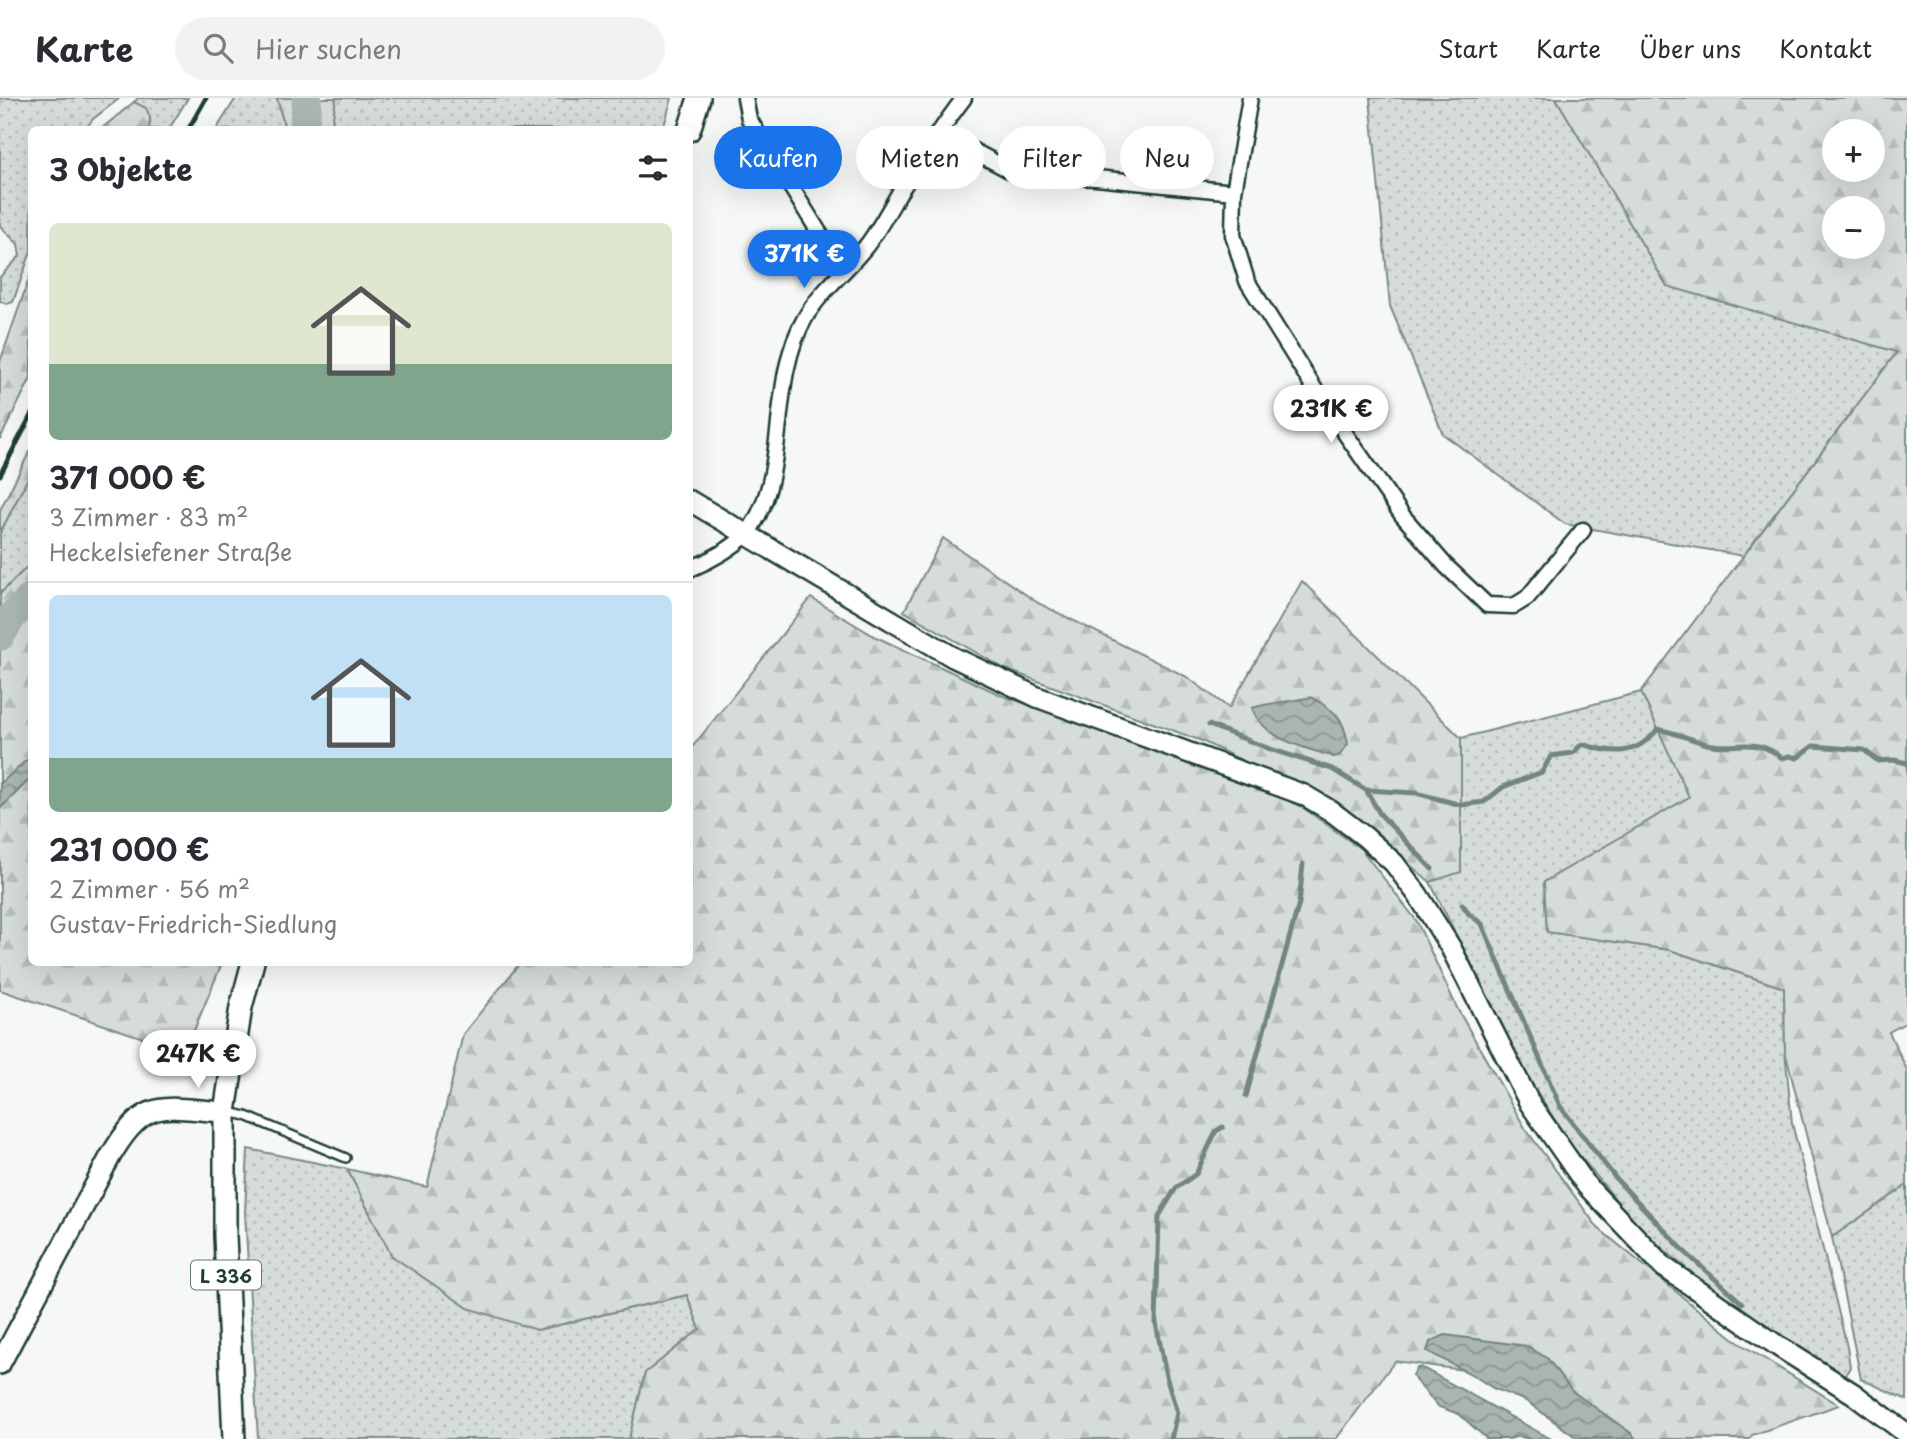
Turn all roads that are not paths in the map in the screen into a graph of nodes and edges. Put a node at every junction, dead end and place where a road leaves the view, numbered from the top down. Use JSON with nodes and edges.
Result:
{"nodes":[{"id":1,"x":699,"y":98,"type":"edge"},
{"id":2,"x":745,"y":98,"type":"edge"},
{"id":3,"x":964,"y":98,"type":"edge"},
{"id":4,"x":1250,"y":98,"type":"edge"},
{"id":5,"x":690,"y":126,"type":"edge"},
{"id":6,"x":943,"y":126,"type":"edge"},
{"id":7,"x":984,"y":157,"type":"edge"},
{"id":8,"x":902,"y":189,"type":"edge"},
{"id":9,"x":1234,"y":192,"type":"junction"},
{"id":10,"x":843,"y":271,"type":"junction"},
{"id":11,"x":693,"y":503,"type":"edge"},
{"id":12,"x":1583,"y":530,"type":"dead end"},
{"id":13,"x":746,"y":534,"type":"junction"},
{"id":14,"x":693,"y":568,"type":"edge"},
{"id":15,"x":252,"y":966,"type":"edge"},
{"id":16,"x":225,"y":1112,"type":"junction"},
{"id":17,"x":346,"y":1158,"type":"dead end"},
{"id":18,"x":0,"y":1364,"type":"edge"},
{"id":19,"x":1907,"y":1434,"type":"edge"},
{"id":20,"x":234,"y":1439,"type":"edge"}],
"edges":[{"from":1,"to":5,"type":"main road"},
{"from":2,"to":10,"type":"street"},
{"from":3,"to":6,"type":"street"},
{"from":4,"to":9,"type":"street"},
{"from":7,"to":9,"type":"street"},
{"from":8,"to":10,"type":"street"},
{"from":9,"to":12,"type":"street"},
{"from":10,"to":13,"type":"street"},
{"from":11,"to":13,"type":"main road"},
{"from":13,"to":14,"type":"street"},
{"from":13,"to":19,"type":"main road"},
{"from":15,"to":16,"type":"main road","number":"L 336"},
{"from":16,"to":17,"type":"lane"},
{"from":16,"to":18,"type":"main road"},
{"from":16,"to":20,"type":"main road","number":"L 336"}]}
